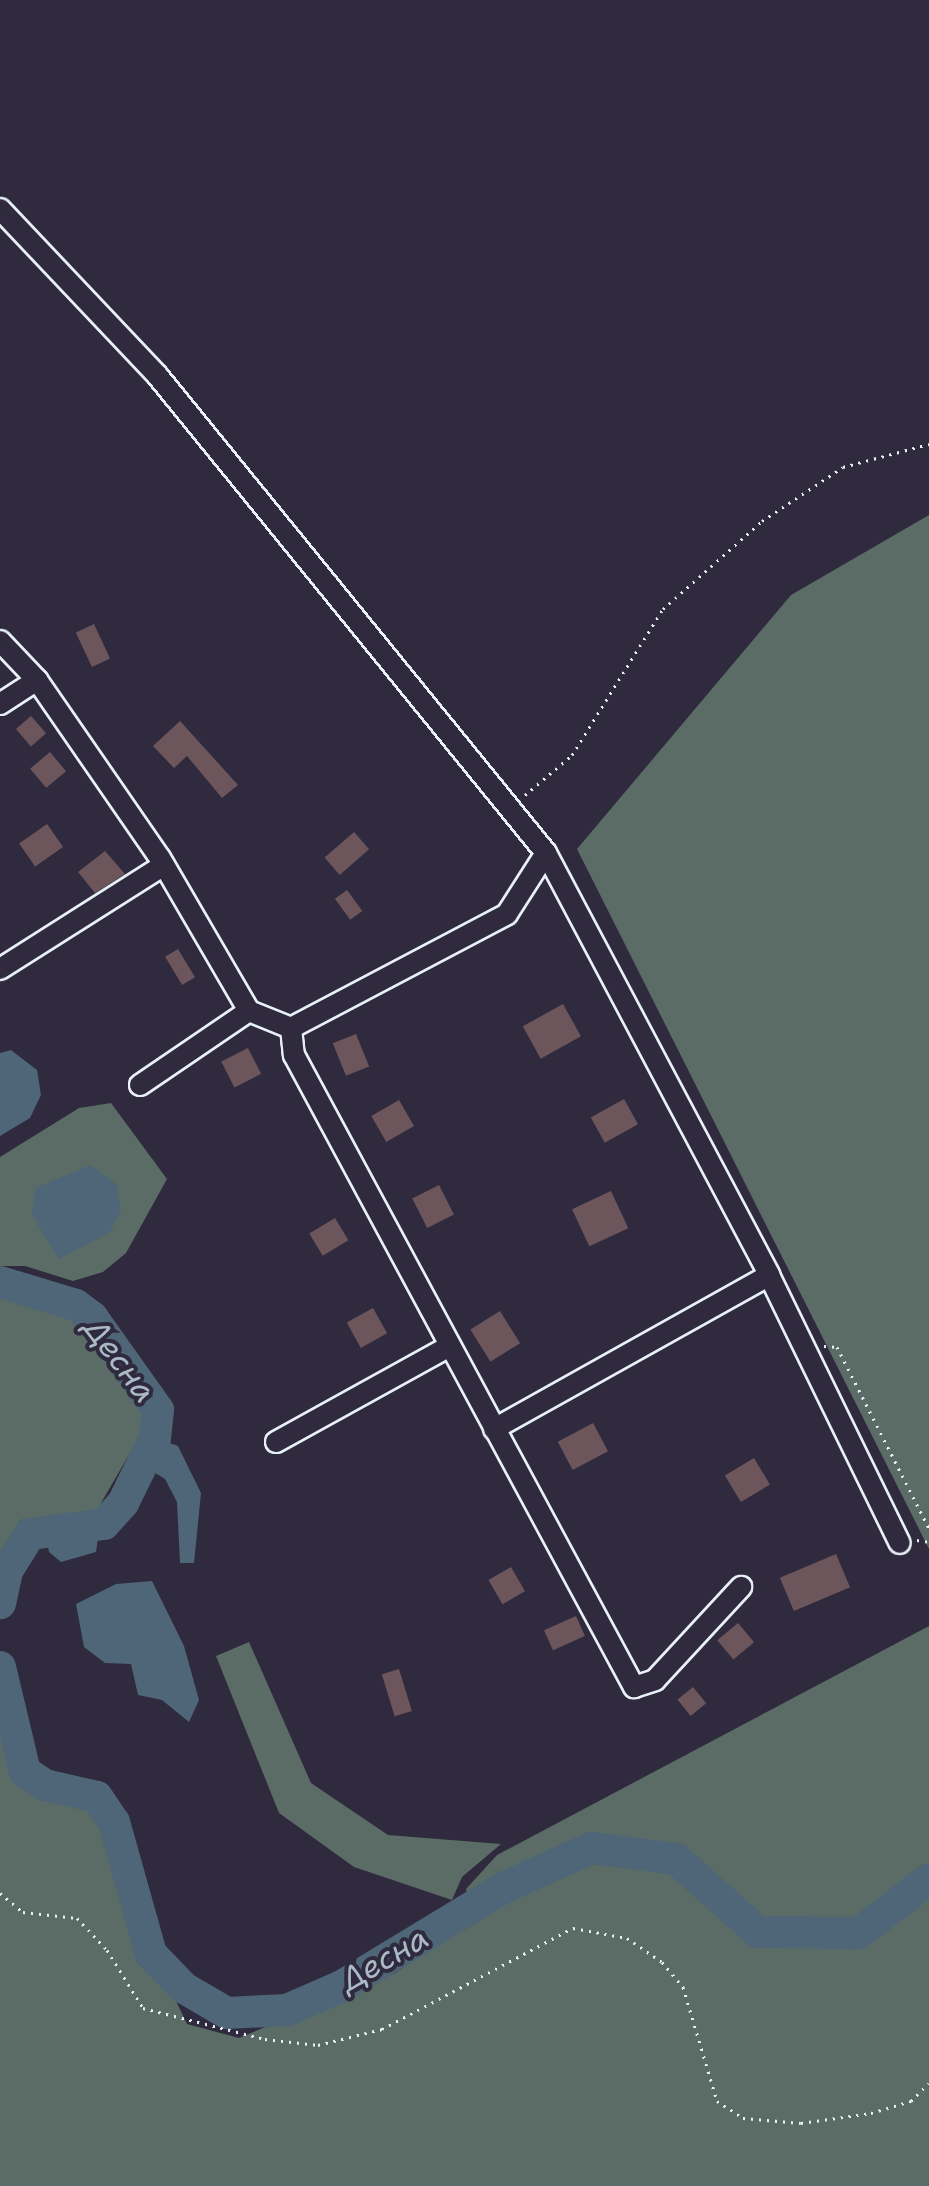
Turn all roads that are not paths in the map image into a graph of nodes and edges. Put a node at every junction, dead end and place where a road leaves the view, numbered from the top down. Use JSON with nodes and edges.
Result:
{"nodes":[{"id":1,"x":2,"y":215,"type":"edge"},
{"id":2,"x":0,"y":641,"type":"edge"},
{"id":3,"x":37,"y":680,"type":"junction"},
{"id":4,"x":0,"y":704,"type":"edge"},
{"id":5,"x":546,"y":853,"type":"junction"},
{"id":6,"x":164,"y":865,"type":"junction"},
{"id":7,"x":0,"y":969,"type":"edge"},
{"id":8,"x":249,"y":1011,"type":"junction"},
{"id":9,"x":291,"y":1028,"type":"junction"},
{"id":10,"x":140,"y":1085,"type":"dead end"},
{"id":11,"x":769,"y":1275,"type":"junction"},
{"id":12,"x":450,"y":1346,"type":"junction"},
{"id":13,"x":494,"y":1429,"type":"junction"},
{"id":14,"x":276,"y":1442,"type":"dead end"},
{"id":15,"x":900,"y":1543,"type":"dead end"},
{"id":16,"x":741,"y":1587,"type":"dead end"}],
"edges":[{"from":1,"to":5,"type":"street"},
{"from":2,"to":3,"type":"street"},
{"from":3,"to":4,"type":"street"},
{"from":3,"to":6,"type":"street"},
{"from":5,"to":9,"type":"street"},
{"from":5,"to":11,"type":"street"},
{"from":6,"to":7,"type":"street"},
{"from":6,"to":8,"type":"street"},
{"from":8,"to":9,"type":"street"},
{"from":8,"to":10,"type":"street"},
{"from":9,"to":12,"type":"street"},
{"from":11,"to":13,"type":"street"},
{"from":11,"to":15,"type":"street"},
{"from":12,"to":13,"type":"street"},
{"from":12,"to":14,"type":"street"},
{"from":13,"to":16,"type":"street"}]}
